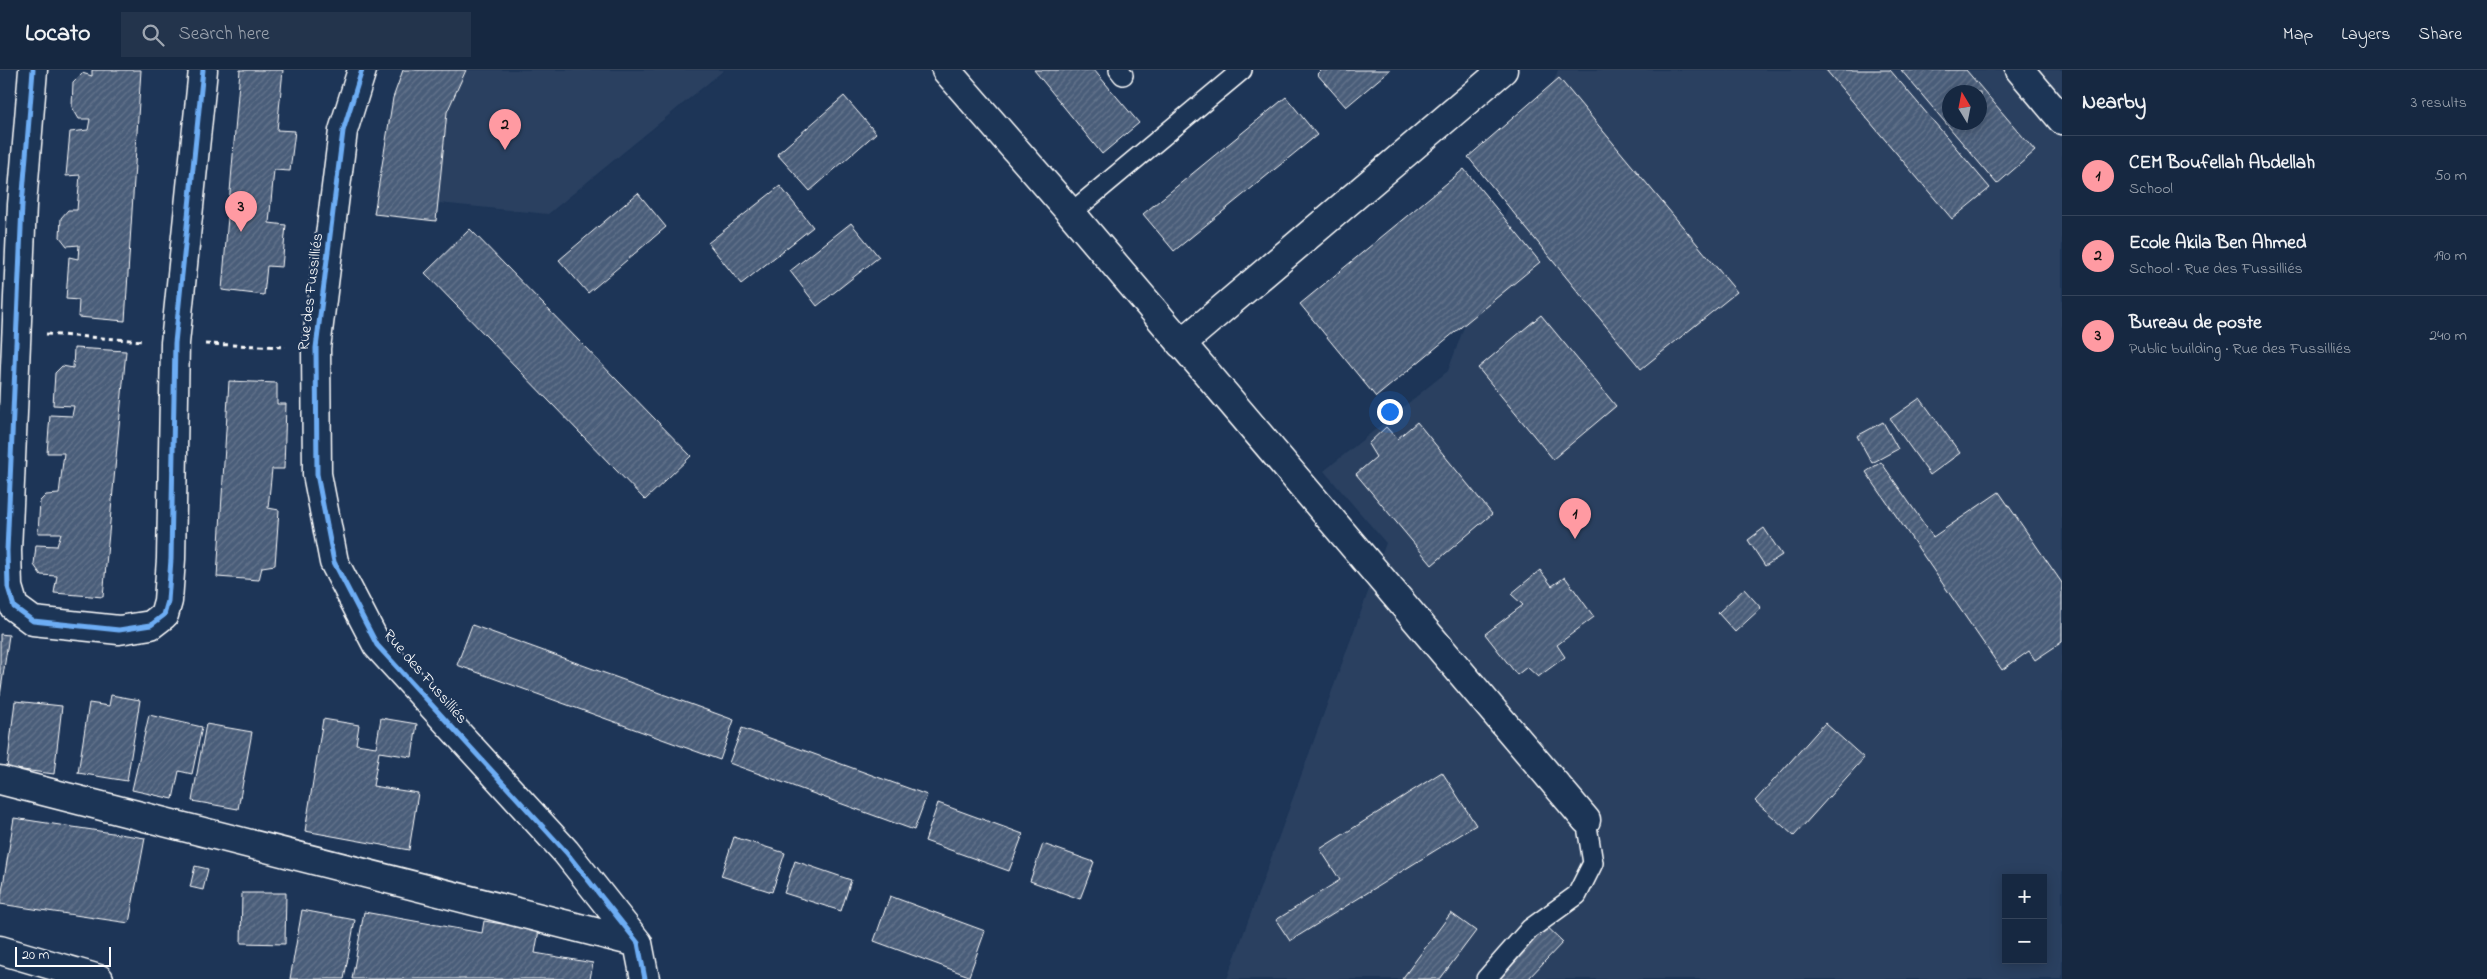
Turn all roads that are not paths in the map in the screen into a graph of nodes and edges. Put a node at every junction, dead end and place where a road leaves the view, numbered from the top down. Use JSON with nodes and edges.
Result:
{"nodes":[{"id":1,"x":33,"y":70,"type":"edge"},
{"id":2,"x":203,"y":70,"type":"edge"},
{"id":3,"x":362,"y":70,"type":"edge"},
{"id":4,"x":946,"y":70,"type":"edge"},
{"id":5,"x":1242,"y":70,"type":"edge"},
{"id":6,"x":1503,"y":70,"type":"edge"},
{"id":7,"x":2020,"y":70,"type":"edge"},
{"id":8,"x":2062,"y":120,"type":"edge"},
{"id":9,"x":11,"y":205,"type":"edge"},
{"id":10,"x":1071,"y":213,"type":"junction"},
{"id":11,"x":1180,"y":344,"type":"junction"},
{"id":12,"x":0,"y":780,"type":"edge"},
{"id":13,"x":1586,"y":820,"type":"joint"},
{"id":14,"x":638,"y":943,"type":"junction"},
{"id":15,"x":0,"y":950,"type":"edge"},
{"id":16,"x":99,"y":979,"type":"edge"},
{"id":17,"x":645,"y":979,"type":"edge"},
{"id":18,"x":1486,"y":979,"type":"edge"}],
"edges":[{"from":1,"to":9,"type":"street"},
{"from":2,"to":9,"type":"street"},
{"from":3,"to":14,"type":"street","name":"Rue des Fussilliés"},
{"from":4,"to":10,"type":"street"},
{"from":5,"to":10,"type":"lane"},
{"from":6,"to":11,"type":"street"},
{"from":7,"to":8,"type":"street"},
{"from":10,"to":11,"type":"street"},
{"from":11,"to":13,"type":"street"},
{"from":12,"to":14,"type":"street"},
{"from":13,"to":18,"type":"lane"},
{"from":14,"to":17,"type":"street","name":"Rue des Fussilliés"},
{"from":15,"to":16,"type":"street"}]}
